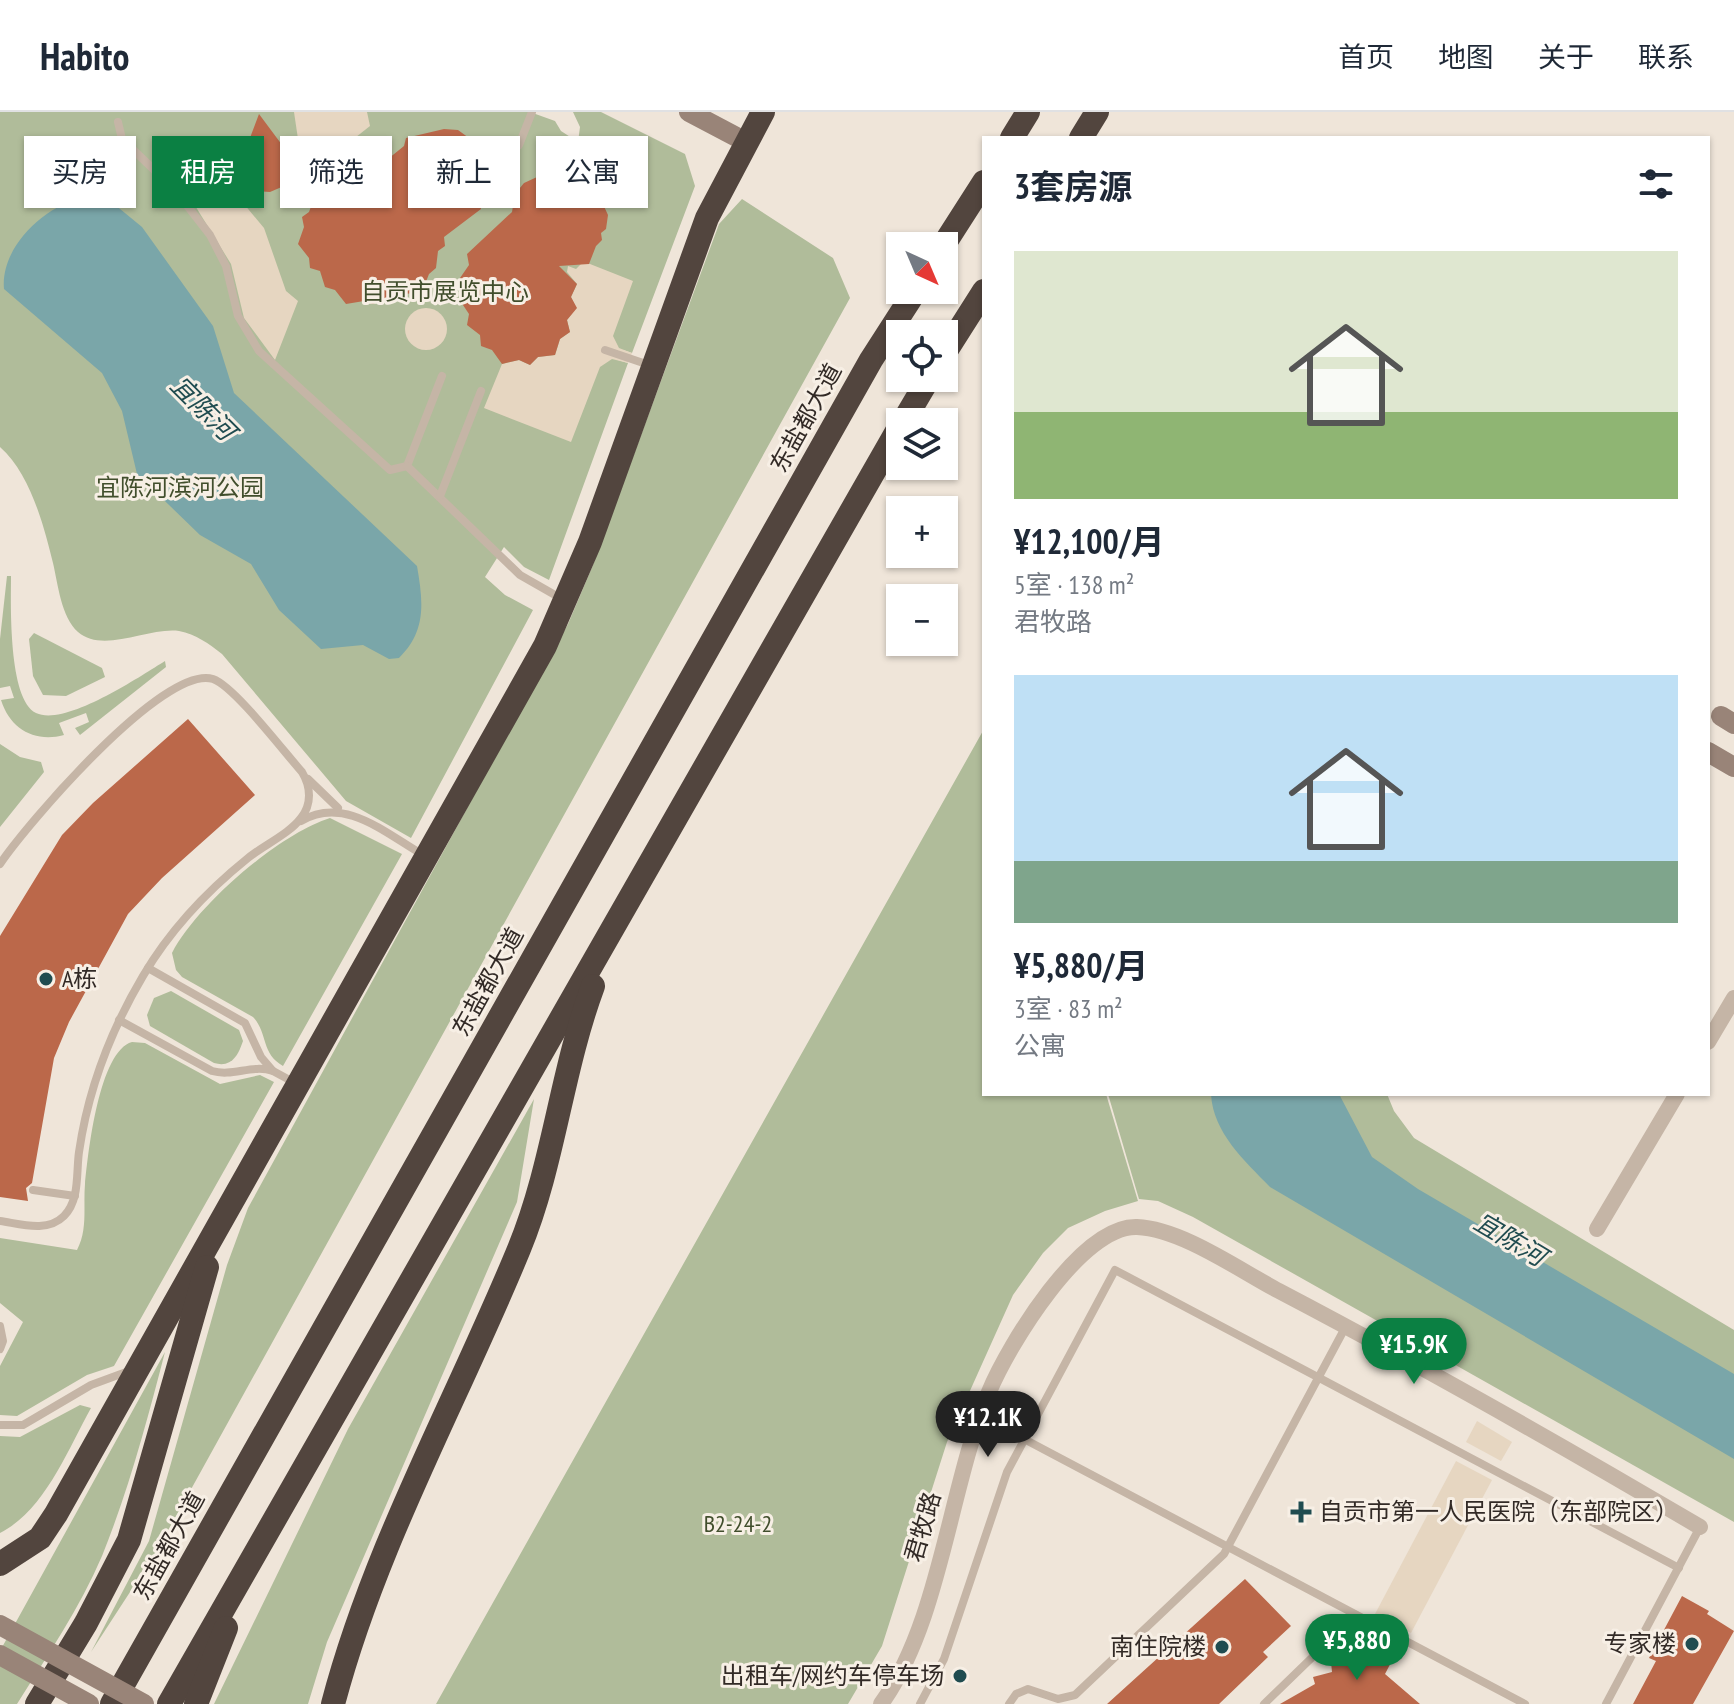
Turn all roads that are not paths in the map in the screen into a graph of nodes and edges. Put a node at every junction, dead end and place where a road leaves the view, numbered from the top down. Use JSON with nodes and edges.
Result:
{"nodes":[{"id":1,"x":532,"y":112,"type":"edge"},
{"id":2,"x":689,"y":112,"type":"edge"},
{"id":3,"x":763,"y":112,"type":"edge"},
{"id":4,"x":1028,"y":112,"type":"edge"},
{"id":5,"x":1097,"y":112,"type":"edge"},
{"id":6,"x":118,"y":122,"type":"dead end"},
{"id":7,"x":1013,"y":136,"type":"edge"},
{"id":8,"x":1082,"y":136,"type":"edge"},
{"id":9,"x":520,"y":142,"type":"edge"},
{"id":10,"x":746,"y":142,"type":"junction"},
{"id":11,"x":982,"y":185,"type":"edge"},
{"id":12,"x":952,"y":232,"type":"edge"},
{"id":13,"x":982,"y":294,"type":"edge"},
{"id":14,"x":907,"y":304,"type":"edge"},
{"id":15,"x":958,"y":332,"type":"edge"},
{"id":16,"x":605,"y":350,"type":"dead end"},
{"id":17,"x":653,"y":366,"type":"junction"},
{"id":18,"x":442,"y":376,"type":"dead end"},
{"id":19,"x":481,"y":391,"type":"dead end"},
{"id":20,"x":886,"y":450,"type":"edge"},
{"id":21,"x":407,"y":466,"type":"junction"},
{"id":22,"x":440,"y":496,"type":"junction"},
{"id":23,"x":566,"y":601,"type":"junction"},
{"id":24,"x":1710,"y":753,"type":"edge"},
{"id":25,"x":1734,"y":767,"type":"edge"},
{"id":26,"x":302,"y":772,"type":"junction"},
{"id":27,"x":347,"y":812,"type":"junction"},
{"id":28,"x":294,"y":825,"type":"junction"},
{"id":29,"x":427,"y":857,"type":"junction"},
{"id":30,"x":0,"y":864,"type":"edge"},
{"id":31,"x":617,"y":921,"type":"junction"},
{"id":32,"x":148,"y":968,"type":"junction"},
{"id":33,"x":1734,"y":998,"type":"edge"},
{"id":34,"x":119,"y":1020,"type":"junction"},
{"id":35,"x":1710,"y":1039,"type":"edge"},
{"id":36,"x":273,"y":1071,"type":"junction"},
{"id":37,"x":298,"y":1084,"type":"junction"},
{"id":38,"x":1676,"y":1096,"type":"edge"},
{"id":39,"x":33,"y":1190,"type":"dead end"},
{"id":40,"x":75,"y":1196,"type":"junction"},
{"id":41,"x":0,"y":1221,"type":"edge"},
{"id":42,"x":221,"y":1223,"type":"junction"},
{"id":43,"x":1597,"y":1229,"type":"dead end"},
{"id":44,"x":0,"y":1326,"type":"edge"},
{"id":45,"x":1346,"y":1326,"type":"junction"},
{"id":46,"x":0,"y":1349,"type":"edge"},
{"id":47,"x":138,"y":1368,"type":"junction"},
{"id":48,"x":1318,"y":1377,"type":"junction"},
{"id":49,"x":0,"y":1425,"type":"edge"},
{"id":50,"x":1024,"y":1439,"type":"junction"},
{"id":51,"x":1700,"y":1527,"type":"joint"},
{"id":52,"x":1228,"y":1547,"type":"junction"},
{"id":53,"x":250,"y":1563,"type":"junction"},
{"id":54,"x":0,"y":1564,"type":"edge"},
{"id":55,"x":1679,"y":1568,"type":"junction"},
{"id":56,"x":165,"y":1609,"type":"junction"},
{"id":57,"x":1356,"y":1615,"type":"junction"},
{"id":58,"x":0,"y":1625,"type":"edge"},
{"id":59,"x":0,"y":1655,"type":"edge"},
{"id":60,"x":37,"y":1704,"type":"edge"},
{"id":61,"x":89,"y":1704,"type":"edge"},
{"id":62,"x":112,"y":1704,"type":"edge"},
{"id":63,"x":144,"y":1704,"type":"edge"},
{"id":64,"x":169,"y":1704,"type":"edge"},
{"id":65,"x":196,"y":1704,"type":"edge"},
{"id":66,"x":333,"y":1704,"type":"edge"},
{"id":67,"x":881,"y":1704,"type":"edge"},
{"id":68,"x":920,"y":1704,"type":"edge"},
{"id":69,"x":1009,"y":1704,"type":"edge"},
{"id":70,"x":1264,"y":1704,"type":"edge"},
{"id":71,"x":1525,"y":1704,"type":"edge"},
{"id":72,"x":1606,"y":1704,"type":"edge"}],
"edges":[{"from":1,"to":9,"type":"lane"},
{"from":2,"to":10,"type":"street"},
{"from":3,"to":10,"type":"highway"},
{"from":4,"to":7,"type":"highway"},
{"from":5,"to":8,"type":"highway"},
{"from":6,"to":21,"type":"lane"},
{"from":10,"to":17,"type":"highway"},
{"from":11,"to":12,"type":"highway"},
{"from":13,"to":15,"type":"highway"},
{"from":14,"to":56,"type":"highway","name":"东盐都大道"},
{"from":16,"to":17,"type":"lane"},
{"from":17,"to":23,"type":"highway"},
{"from":18,"to":21,"type":"lane"},
{"from":19,"to":22,"type":"lane"},
{"from":20,"to":31,"type":"highway"},
{"from":21,"to":22,"type":"lane"},
{"from":22,"to":23,"type":"lane"},
{"from":23,"to":29,"type":"highway"},
{"from":24,"to":25,"type":"street"},
{"from":26,"to":27,"type":"lane"},
{"from":26,"to":28,"type":"lane"},
{"from":26,"to":30,"type":"lane"},
{"from":27,"to":28,"type":"lane"},
{"from":27,"to":29,"type":"lane"},
{"from":28,"to":32,"type":"lane"},
{"from":29,"to":37,"type":"highway"},
{"from":31,"to":53,"type":"highway"},
{"from":31,"to":66,"type":"highway"},
{"from":32,"to":34,"type":"lane"},
{"from":32,"to":36,"type":"lane"},
{"from":33,"to":35,"type":"street"},
{"from":34,"to":36,"type":"lane"},
{"from":34,"to":40,"type":"lane"},
{"from":36,"to":37,"type":"lane"},
{"from":37,"to":42,"type":"highway"},
{"from":38,"to":43,"type":"street"},
{"from":39,"to":40,"type":"lane"},
{"from":40,"to":41,"type":"lane"},
{"from":42,"to":47,"type":"highway"},
{"from":42,"to":60,"type":"highway"},
{"from":44,"to":46,"type":"lane"},
{"from":45,"to":48,"type":"lane"},
{"from":45,"to":51,"type":"street"},
{"from":45,"to":67,"type":"street","name":"君牧路"},
{"from":47,"to":49,"type":"lane"},
{"from":47,"to":54,"type":"highway"},
{"from":48,"to":50,"type":"lane"},
{"from":48,"to":52,"type":"lane"},
{"from":48,"to":55,"type":"lane"},
{"from":50,"to":52,"type":"lane"},
{"from":50,"to":68,"type":"lane"},
{"from":51,"to":55,"type":"lane"},
{"from":52,"to":57,"type":"lane"},
{"from":52,"to":69,"type":"lane"},
{"from":53,"to":64,"type":"highway"},
{"from":53,"to":65,"type":"highway"},
{"from":55,"to":72,"type":"lane"},
{"from":56,"to":61,"type":"highway"},
{"from":56,"to":62,"type":"highway","name":"东盐都大道"},
{"from":57,"to":70,"type":"lane"},
{"from":57,"to":71,"type":"lane"},
{"from":58,"to":63,"type":"street","bridge":true},
{"from":59,"to":61,"type":"street","bridge":true}]}
